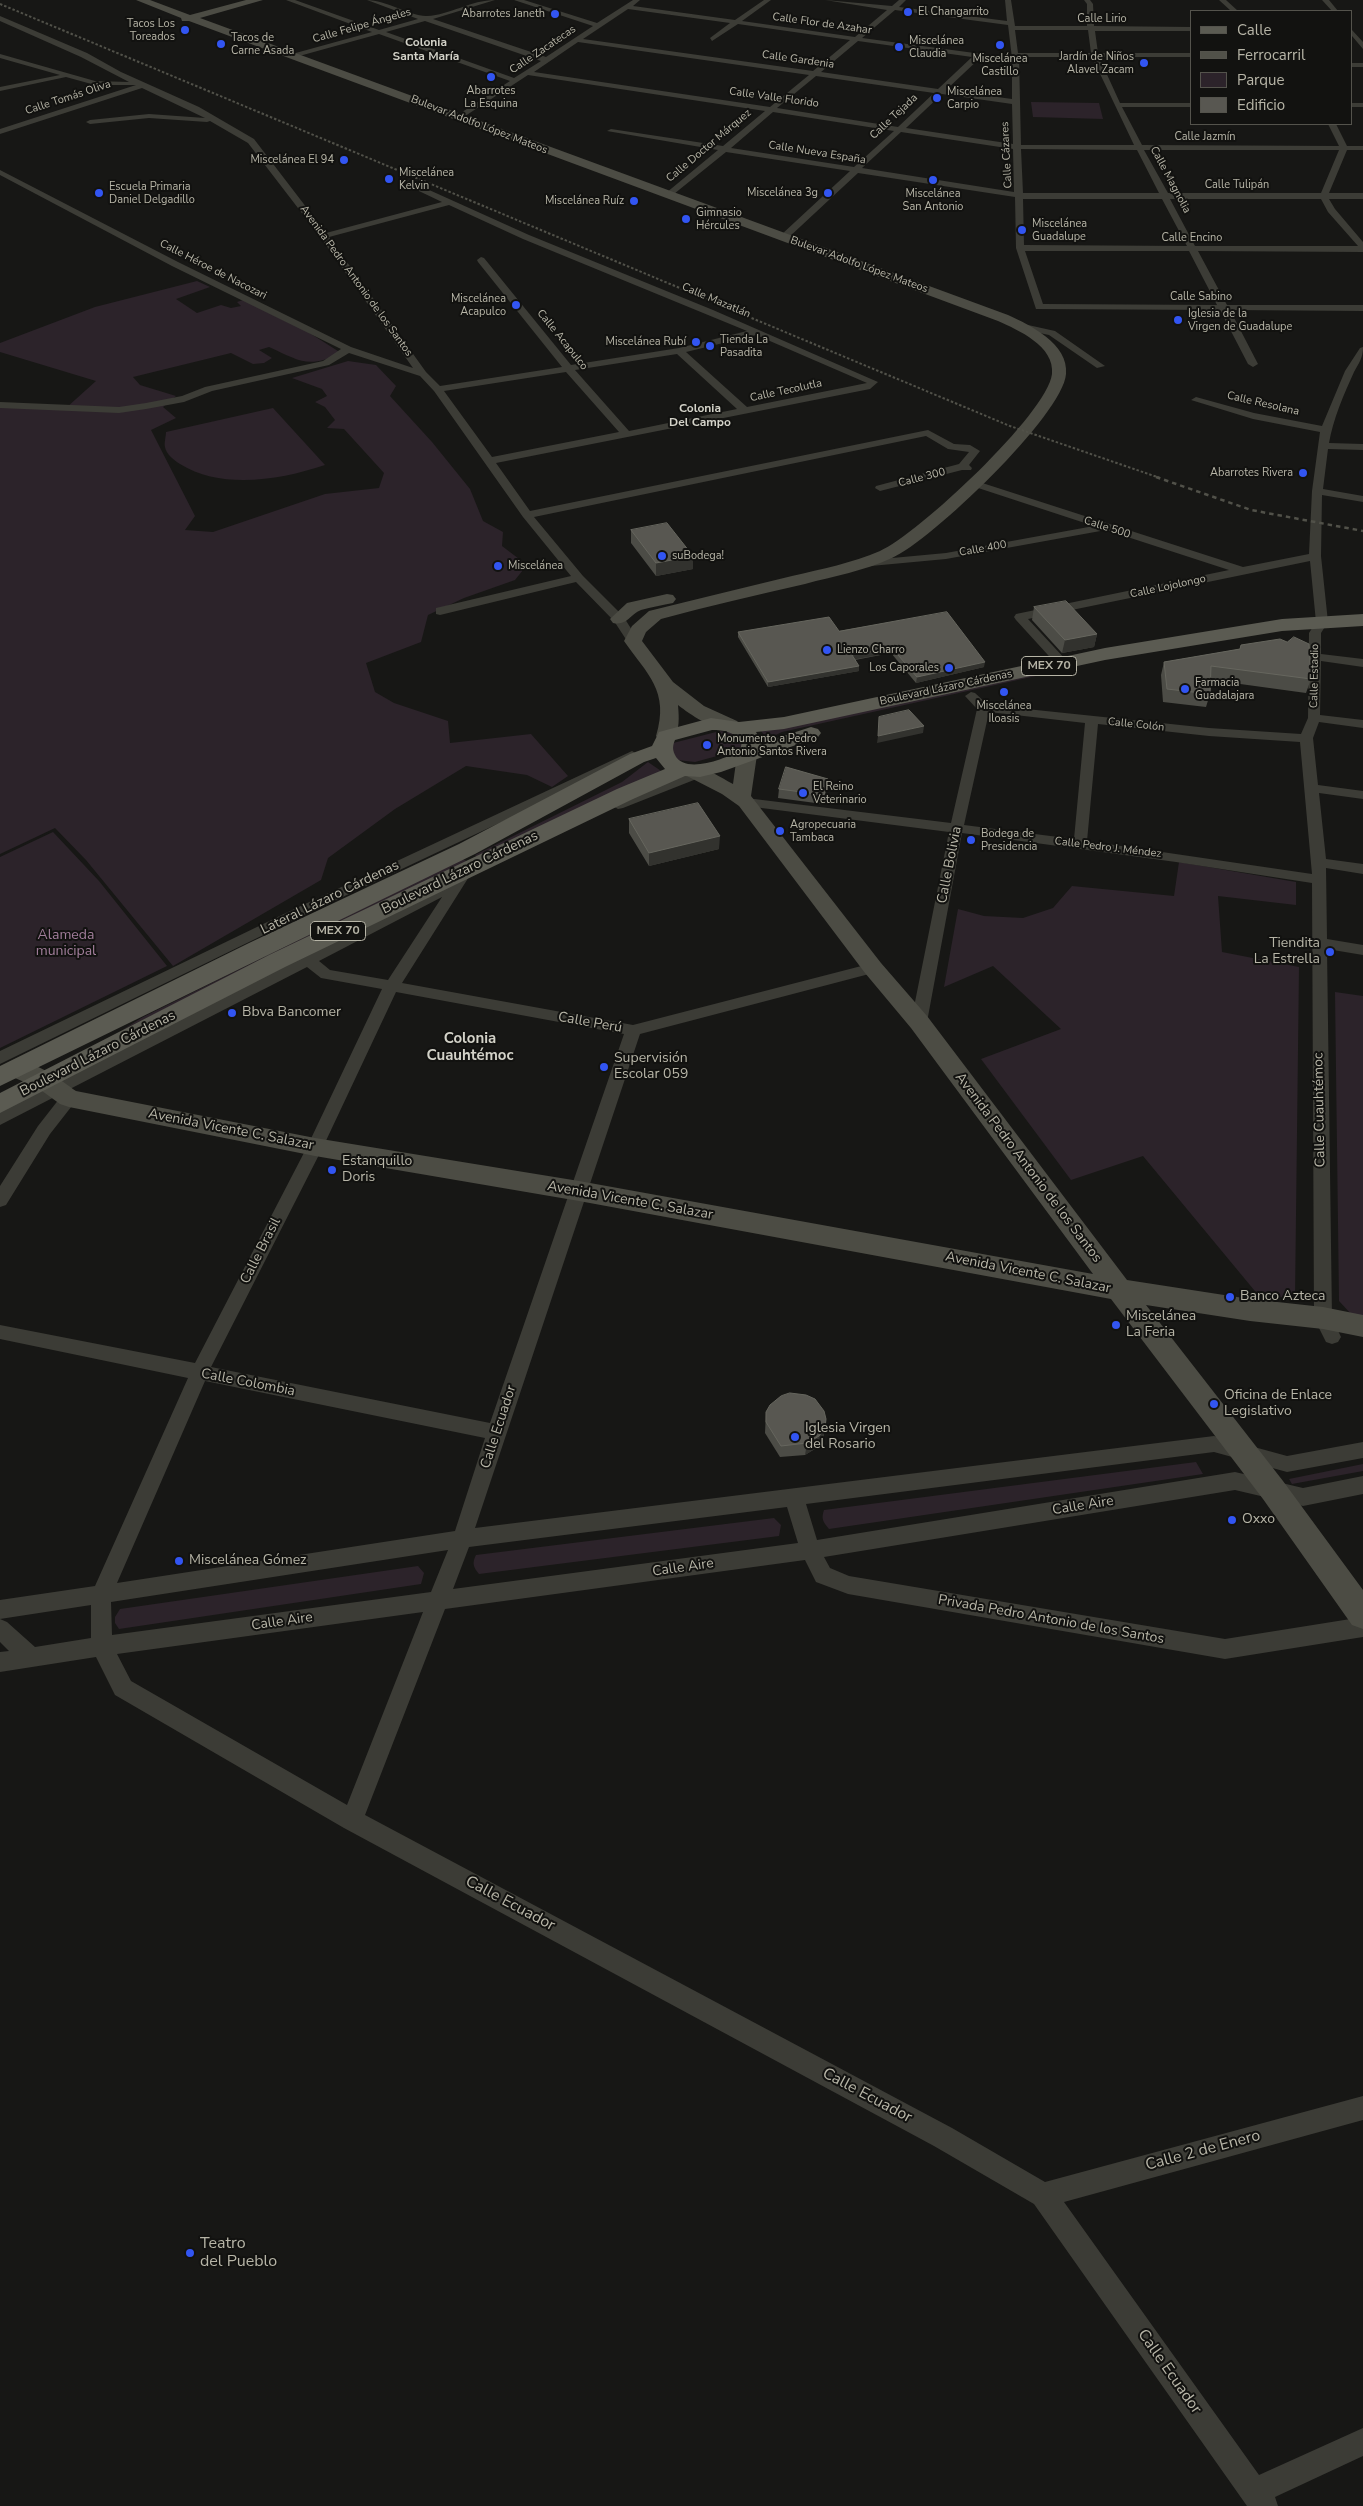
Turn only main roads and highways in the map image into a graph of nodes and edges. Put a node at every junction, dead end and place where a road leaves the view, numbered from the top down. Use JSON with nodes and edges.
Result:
{"nodes":[{"id":1,"x":130,"y":0,"type":"edge"},
{"id":2,"x":141,"y":0,"type":"edge"},
{"id":3,"x":258,"y":0,"type":"edge"},
{"id":4,"x":187,"y":19,"type":"junction"},
{"id":5,"x":455,"y":118,"type":"junction"},
{"id":6,"x":779,"y":239,"type":"junction"},
{"id":7,"x":1003,"y":433,"type":"dead end"},
{"id":8,"x":988,"y":447,"type":"dead end"},
{"id":9,"x":619,"y":618,"type":"road end"},
{"id":10,"x":1363,"y":620,"type":"edge"},
{"id":11,"x":1319,"y":627,"type":"junction"},
{"id":12,"x":1363,"y":632,"type":"edge"},
{"id":13,"x":666,"y":686,"type":"junction"},
{"id":14,"x":734,"y":727,"type":"junction"},
{"id":15,"x":664,"y":743,"type":"junction"},
{"id":16,"x":749,"y":755,"type":"junction"},
{"id":17,"x":691,"y":771,"type":"junction"},
{"id":18,"x":467,"y":867,"type":"junction"},
{"id":19,"x":873,"y":968,"type":"road end"},
{"id":20,"x":5,"y":1068,"type":"edge"},
{"id":21,"x":57,"y":1090,"type":"junction"},
{"id":22,"x":0,"y":1104,"type":"edge"},
{"id":23,"x":1118,"y":1290,"type":"junction"},
{"id":24,"x":1363,"y":1326,"type":"edge"},
{"id":25,"x":1327,"y":1327,"type":"junction"},
{"id":26,"x":1363,"y":1343,"type":"edge"},
{"id":27,"x":1363,"y":1615,"type":"edge"}],
"edges":[{"from":1,"to":4,"type":"main road","name":"Bulevar Adolfo López Mateos"},
{"from":2,"to":4,"type":"main road","name":"Bulevar Adolfo López Mateos"},
{"from":3,"to":4,"type":"main road"},
{"from":4,"to":5,"type":"main road","name":"Bulevar Adolfo López Mateos"},
{"from":5,"to":6,"type":"main road","name":"Bulevar Adolfo López Mateos"},
{"from":5,"to":6,"type":"main road","name":"Bulevar Adolfo López Mateos"},
{"from":6,"to":7,"type":"main road","name":"Bulevar Adolfo López Mateos"},
{"from":6,"to":13,"type":"main road","name":"Bulevar Adolfo López Mateos"},
{"from":8,"to":9,"type":"main road"},
{"from":10,"to":11,"type":"main road","name":"Boulevard Lázaro Cárdenas","number":"MEX 70"},
{"from":11,"to":12,"type":"main road","name":"Boulevard Lázaro Cárdenas","number":"MEX 70"},
{"from":11,"to":14,"type":"main road","name":"Boulevard Lázaro Cárdenas","number":"MEX 70"},
{"from":11,"to":16,"type":"main road","name":"Boulevard Lázaro Cárdenas","number":"MEX 70"},
{"from":13,"to":14,"type":"main road"},
{"from":13,"to":15,"type":"main road"},
{"from":14,"to":15,"type":"main road","number":"MEX 70"},
{"from":14,"to":16,"type":"main road"},
{"from":15,"to":17,"type":"main road"},
{"from":15,"to":18,"type":"main road","name":"Boulevard Lázaro Cárdenas","number":"MEX 70"},
{"from":16,"to":17,"type":"main road","number":"MEX 70"},
{"from":16,"to":17,"type":"main road","name":"Calle Pedro J. Méndez"},
{"from":17,"to":18,"type":"main road","name":"Boulevard Lázaro Cárdenas","number":"MEX 70"},
{"from":18,"to":20,"type":"main road","name":"Boulevard Lázaro Cárdenas","number":"MEX 70"},
{"from":18,"to":21,"type":"main road","name":"Boulevard Lázaro Cárdenas","number":"MEX 70"},
{"from":19,"to":23,"type":"main road","name":"Avenida Pedro Antonio de los Santos"},
{"from":20,"to":21,"type":"main road","name":"Avenida Vicente C. Salazar"},
{"from":21,"to":22,"type":"main road","name":"Boulevard Lázaro Cárdenas","number":"MEX 70"},
{"from":21,"to":23,"type":"main road","name":"Avenida Vicente C. Salazar"},
{"from":23,"to":25,"type":"main road","name":"Avenida Vicente C. Salazar"},
{"from":23,"to":27,"type":"main road","name":"Avenida Pedro Antonio de los Santos"},
{"from":24,"to":25,"type":"main road","name":"Avenida Vicente C. Salazar"},
{"from":25,"to":26,"type":"main road","name":"Avenida Vicente C. Salazar"}]}
